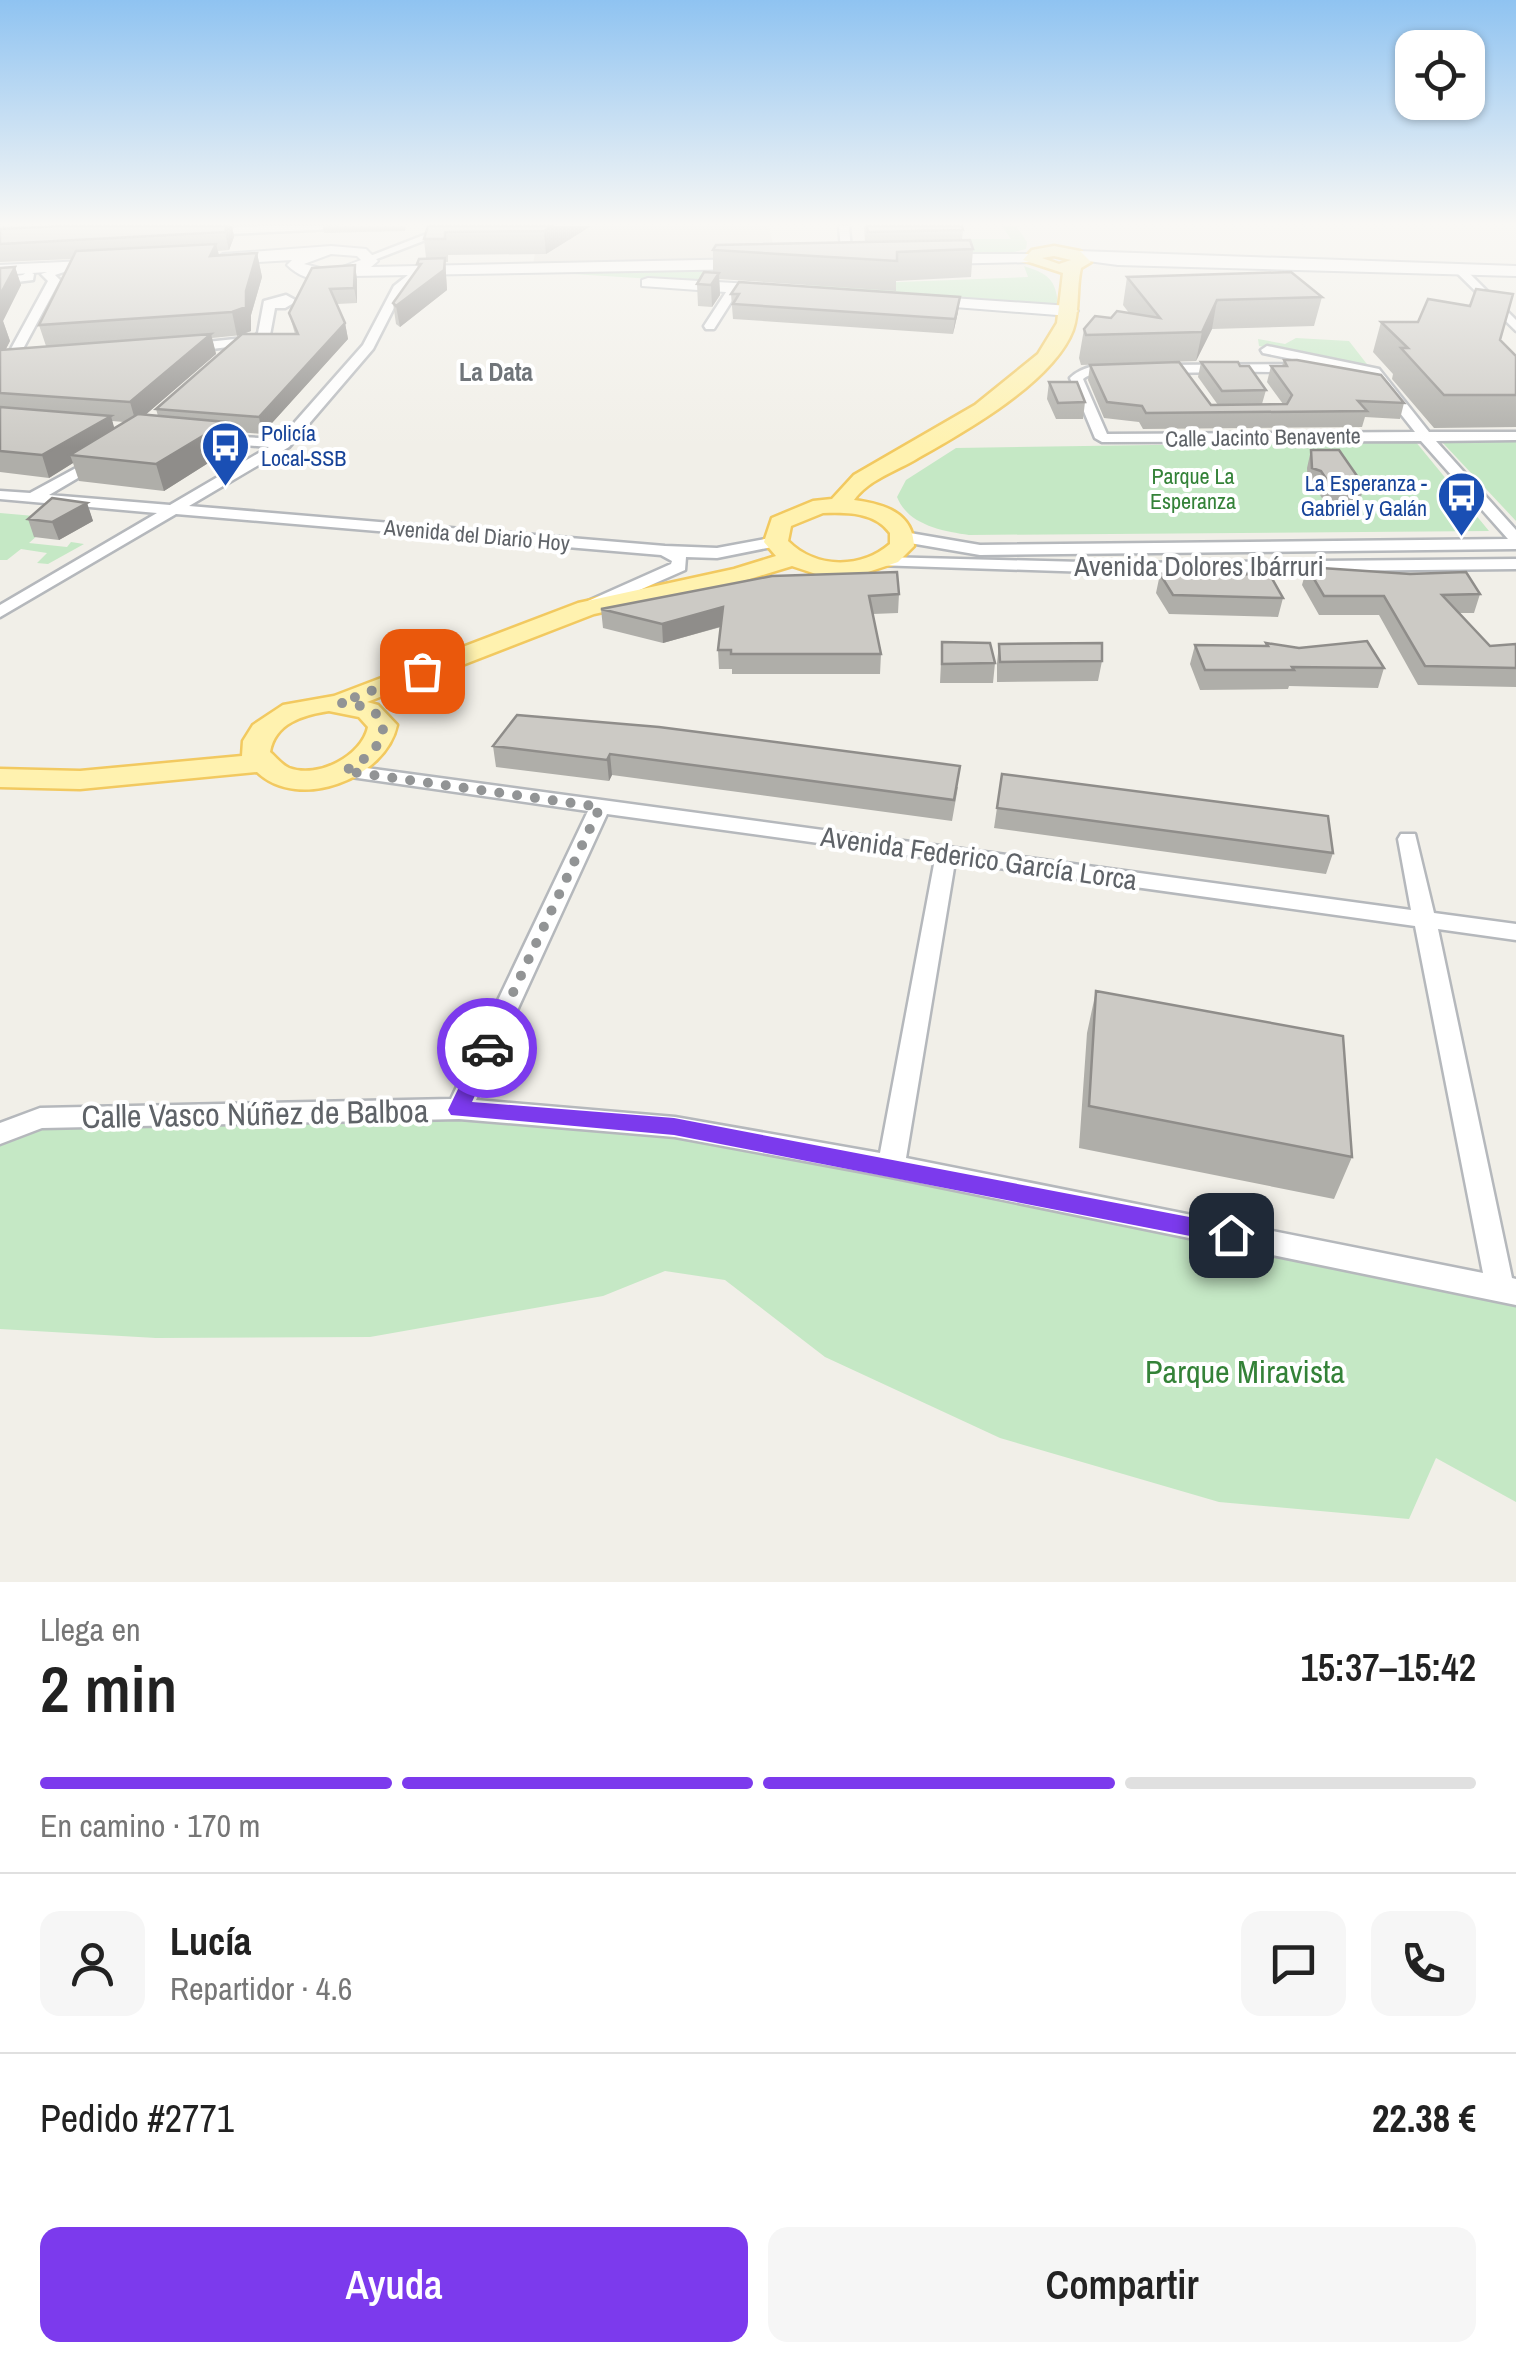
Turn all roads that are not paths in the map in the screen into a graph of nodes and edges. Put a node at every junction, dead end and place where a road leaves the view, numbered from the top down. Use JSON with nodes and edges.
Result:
{"nodes":[{"id":1,"x":42,"y":300,"type":"edge"},
{"id":2,"x":392,"y":300,"type":"edge"},
{"id":3,"x":727,"y":300,"type":"edge"},
{"id":4,"x":910,"y":300,"type":"edge"},
{"id":5,"x":1071,"y":300,"type":"edge"},
{"id":6,"x":1488,"y":300,"type":"edge"},
{"id":7,"x":270,"y":305,"type":"dead end"},
{"id":8,"x":1070,"y":310,"type":"junction"},
{"id":9,"x":710,"y":326,"type":"dead end"},
{"id":10,"x":1516,"y":327,"type":"edge"},
{"id":11,"x":240,"y":344,"type":"junction"},
{"id":12,"x":164,"y":349,"type":"edge"},
{"id":13,"x":1267,"y":350,"type":"dead end"},
{"id":14,"x":226,"y":357,"type":"edge"},
{"id":15,"x":30,"y":359,"type":"edge"},
{"id":16,"x":4,"y":363,"type":"edge"},
{"id":17,"x":1181,"y":368,"type":"junction"},
{"id":18,"x":1247,"y":368,"type":"junction"},
{"id":19,"x":1124,"y":370,"type":"edge"},
{"id":20,"x":1143,"y":370,"type":"edge"},
{"id":21,"x":1258,"y":383,"type":"edge"},
{"id":22,"x":1192,"y":384,"type":"edge"},
{"id":23,"x":1384,"y":384,"type":"junction"},
{"id":24,"x":1424,"y":436,"type":"junction"},
{"id":25,"x":1516,"y":436,"type":"edge"},
{"id":26,"x":193,"y":437,"type":"edge"},
{"id":27,"x":284,"y":444,"type":"junction"},
{"id":28,"x":113,"y":451,"type":"edge"},
{"id":29,"x":891,"y":464,"type":"junction"},
{"id":30,"x":0,"y":495,"type":"edge"},
{"id":31,"x":32,"y":498,"type":"junction"},
{"id":32,"x":840,"y":505,"type":"junction"},
{"id":33,"x":178,"y":511,"type":"junction"},
{"id":34,"x":875,"y":512,"type":"junction"},
{"id":35,"x":904,"y":537,"type":"junction"},
{"id":36,"x":1516,"y":542,"type":"edge"},
{"id":37,"x":785,"y":550,"type":"junction"},
{"id":38,"x":665,"y":551,"type":"junction"},
{"id":39,"x":882,"y":562,"type":"junction"},
{"id":40,"x":1516,"y":564,"type":"edge"},
{"id":41,"x":587,"y":608,"type":"junction"},
{"id":42,"x":0,"y":612,"type":"edge"},
{"id":43,"x":402,"y":679,"type":"junction"},
{"id":44,"x":340,"y":703,"type":"junction"},
{"id":45,"x":371,"y":713,"type":"junction"},
{"id":46,"x":260,"y":749,"type":"junction"},
{"id":47,"x":375,"y":752,"type":"junction"},
{"id":48,"x":344,"y":771,"type":"junction"},
{"id":49,"x":0,"y":778,"type":"edge"},
{"id":50,"x":442,"y":783,"type":"junction"},
{"id":51,"x":600,"y":807,"type":"junction"},
{"id":52,"x":1408,"y":838,"type":"dead end"},
{"id":53,"x":946,"y":854,"type":"junction"},
{"id":54,"x":1425,"y":920,"type":"junction"},
{"id":55,"x":1516,"y":932,"type":"edge"},
{"id":56,"x":458,"y":1110,"type":"junction"},
{"id":57,"x":0,"y":1134,"type":"edge"},
{"id":58,"x":892,"y":1166,"type":"junction"},
{"id":59,"x":1508,"y":1290,"type":"edge"}],
"edges":[{"from":1,"to":16,"type":"street"},
{"from":2,"to":27,"type":"street"},
{"from":3,"to":9,"type":"street"},
{"from":4,"to":8,"type":"main road"},
{"from":5,"to":8,"type":"main road"},
{"from":6,"to":10,"type":"street"},
{"from":7,"to":11,"type":"street"},
{"from":8,"to":29,"type":"main road"},
{"from":11,"to":12,"type":"street"},
{"from":11,"to":14,"type":"street"},
{"from":13,"to":23,"type":"street"},
{"from":15,"to":16,"type":"street"},
{"from":17,"to":18,"type":"street"},
{"from":17,"to":20,"type":"street"},
{"from":17,"to":22,"type":"street"},
{"from":18,"to":21,"type":"street"},
{"from":18,"to":23,"type":"street"},
{"from":19,"to":24,"type":"street","name":"Calle Jacinto Benavente"},
{"from":23,"to":24,"type":"street"},
{"from":24,"to":25,"type":"street","name":"Calle Jacinto Benavente"},
{"from":24,"to":36,"type":"street"},
{"from":26,"to":27,"type":"street"},
{"from":27,"to":33,"type":"street"},
{"from":28,"to":31,"type":"street"},
{"from":29,"to":32,"type":"main road"},
{"from":29,"to":34,"type":"main road"},
{"from":30,"to":31,"type":"street","name":"Avenida del Diario Hoy"},
{"from":31,"to":33,"type":"street","name":"Avenida del Diario Hoy"},
{"from":32,"to":34,"type":"main road"},
{"from":32,"to":37,"type":"main road"},
{"from":33,"to":38,"type":"street","name":"Avenida del Diario Hoy"},
{"from":33,"to":42,"type":"street"},
{"from":34,"to":35,"type":"main road"},
{"from":35,"to":36,"type":"street","name":"Avenida Dolores Ibárruri"},
{"from":35,"to":39,"type":"main road"},
{"from":37,"to":38,"type":"street","name":"Avenida del Diario Hoy"},
{"from":37,"to":39,"type":"main road"},
{"from":37,"to":41,"type":"main road"},
{"from":38,"to":41,"type":"street"},
{"from":39,"to":40,"type":"street","name":"Avenida Dolores Ibárruri"},
{"from":41,"to":43,"type":"main road"},
{"from":43,"to":44,"type":"main road"},
{"from":43,"to":45,"type":"main road"},
{"from":44,"to":45,"type":"main road"},
{"from":44,"to":46,"type":"main road"},
{"from":45,"to":47,"type":"main road"},
{"from":46,"to":48,"type":"main road"},
{"from":46,"to":49,"type":"main road"},
{"from":47,"to":48,"type":"main road"},
{"from":47,"to":50,"type":"street","name":"Avenida Federico García Lorca"},
{"from":48,"to":50,"type":"street","name":"Avenida Federico García Lorca"},
{"from":50,"to":51,"type":"street","name":"Avenida Federico García Lorca"},
{"from":51,"to":53,"type":"street","name":"Avenida Federico García Lorca"},
{"from":51,"to":56,"type":"street"},
{"from":52,"to":54,"type":"street"},
{"from":53,"to":54,"type":"street","name":"Avenida Federico García Lorca"},
{"from":53,"to":58,"type":"street"},
{"from":54,"to":55,"type":"street","name":"Avenida Federico García Lorca"},
{"from":54,"to":59,"type":"street"},
{"from":56,"to":57,"type":"street","name":"Calle Vasco Núñez de Balboa"},
{"from":56,"to":58,"type":"street","name":"Calle Vasco Núñez de Balboa"},
{"from":58,"to":59,"type":"street","name":"Calle Vasco Núñez de Balboa"}]}
